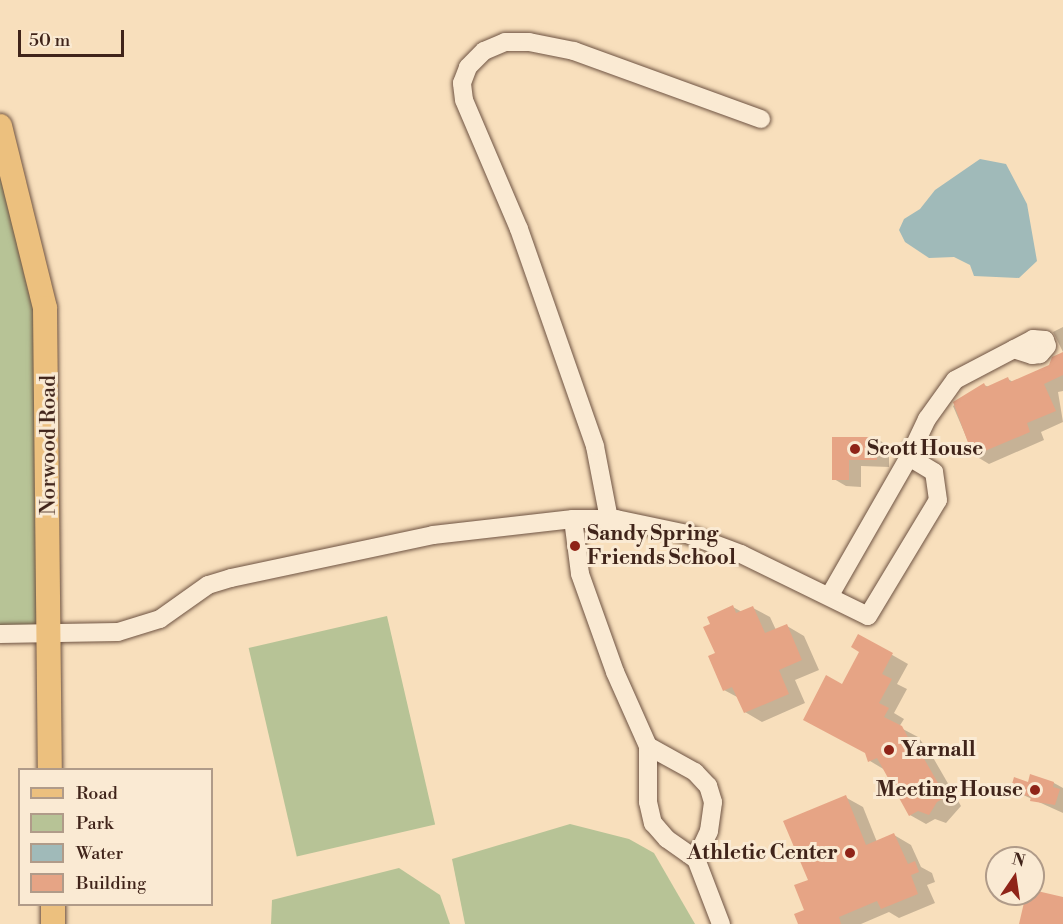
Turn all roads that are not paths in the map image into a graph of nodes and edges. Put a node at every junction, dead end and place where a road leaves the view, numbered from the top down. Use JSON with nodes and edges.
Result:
{"nodes":[{"id":1,"x":761,"y":119,"type":"dead end"},
{"id":2,"x":0,"y":126,"type":"edge"},
{"id":3,"x":1014,"y":349,"type":"dead end"},
{"id":4,"x":909,"y":457,"type":"junction"},
{"id":5,"x":573,"y":519,"type":"junction"},
{"id":6,"x":609,"y":519,"type":"junction"},
{"id":7,"x":830,"y":595,"type":"junction"},
{"id":8,"x":48,"y":633,"type":"junction"},
{"id":9,"x":0,"y":634,"type":"edge"},
{"id":10,"x":648,"y":746,"type":"junction"},
{"id":11,"x":50,"y":768,"type":"edge"},
{"id":12,"x":696,"y":859,"type":"junction"},
{"id":13,"x":53,"y":906,"type":"edge"},
{"id":14,"x":53,"y":924,"type":"edge"},
{"id":15,"x":721,"y":924,"type":"edge"}],
"edges":[{"from":1,"to":6,"type":"street"},
{"from":2,"to":8,"type":"main road","name":"Norwood Road"},
{"from":3,"to":4,"type":"street"},
{"from":4,"to":7,"type":"street"},
{"from":4,"to":7,"type":"street"},
{"from":5,"to":6,"type":"street"},
{"from":5,"to":8,"type":"street"},
{"from":5,"to":10,"type":"street"},
{"from":6,"to":7,"type":"street"},
{"from":8,"to":9,"type":"street"},
{"from":8,"to":11,"type":"main road","name":"Norwood Road"},
{"from":10,"to":12,"type":"street"},
{"from":10,"to":12,"type":"street"},
{"from":12,"to":15,"type":"street"},
{"from":13,"to":14,"type":"main road"}]}
